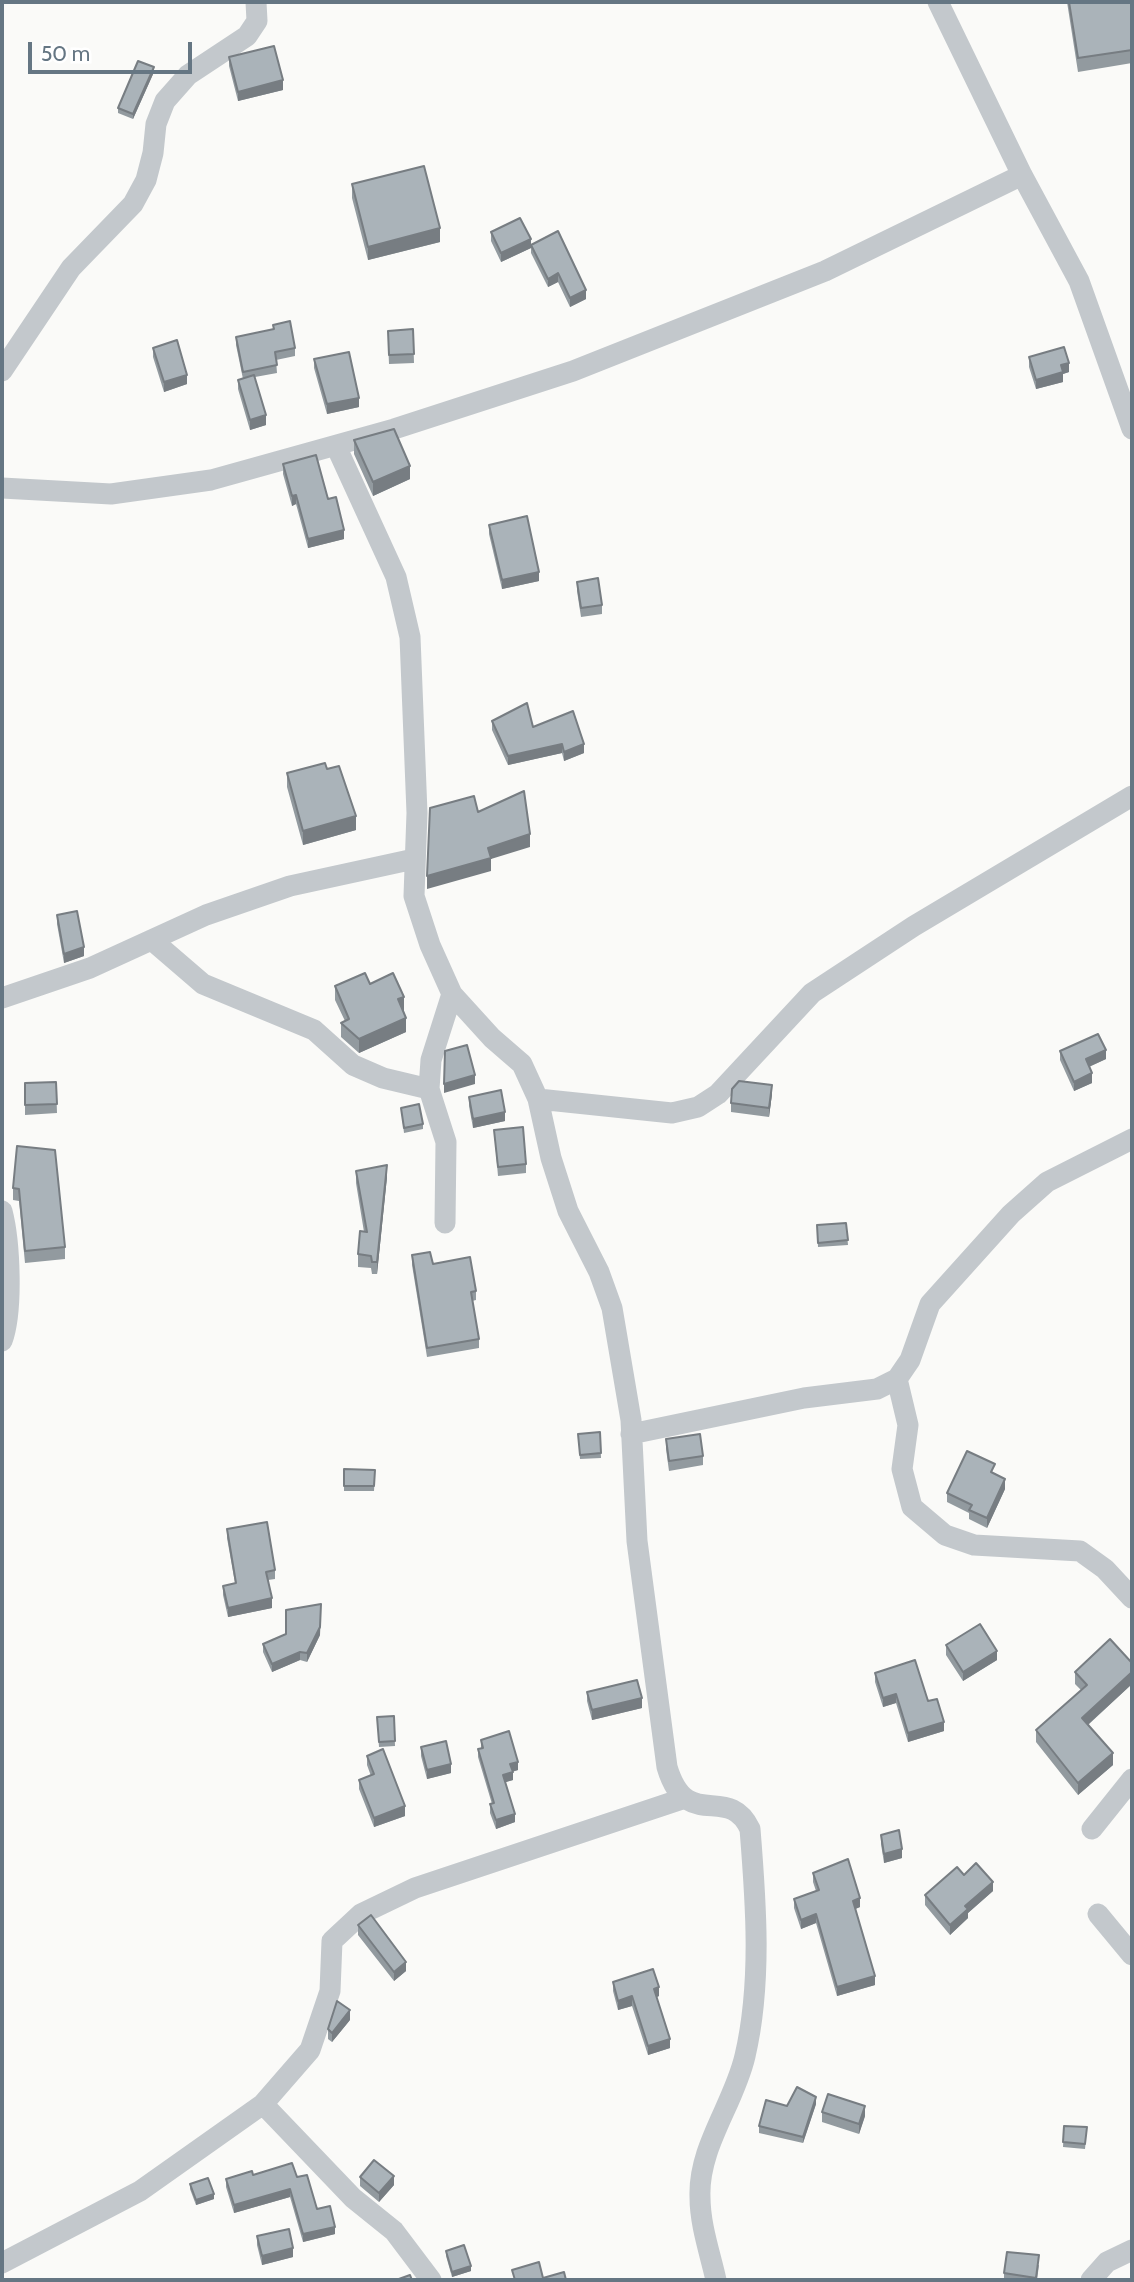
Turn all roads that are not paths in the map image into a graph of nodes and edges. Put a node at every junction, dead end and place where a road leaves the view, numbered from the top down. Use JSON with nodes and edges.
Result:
{"nodes":[{"id":1,"x":256,"y":2,"type":"edge"},
{"id":2,"x":938,"y":2,"type":"edge"},
{"id":3,"x":1022,"y":175,"type":"junction"},
{"id":4,"x":2,"y":371,"type":"edge"},
{"id":5,"x":1132,"y":429,"type":"edge"},
{"id":6,"x":336,"y":446,"type":"junction"},
{"id":7,"x":2,"y":488,"type":"edge"},
{"id":8,"x":1132,"y":796,"type":"edge"},
{"id":9,"x":414,"y":859,"type":"junction"},
{"id":10,"x":153,"y":941,"type":"junction"},
{"id":11,"x":452,"y":994,"type":"junction"},
{"id":12,"x":2,"y":998,"type":"edge"},
{"id":13,"x":429,"y":1089,"type":"junction"},
{"id":14,"x":538,"y":1099,"type":"junction"},
{"id":15,"x":1132,"y":1139,"type":"edge"},
{"id":16,"x":2,"y":1211,"type":"edge"},
{"id":17,"x":445,"y":1223,"type":"dead end"},
{"id":18,"x":2,"y":1341,"type":"edge"},
{"id":19,"x":897,"y":1378,"type":"junction"},
{"id":20,"x":631,"y":1434,"type":"junction"},
{"id":21,"x":1132,"y":1598,"type":"edge"},
{"id":22,"x":1132,"y":1779,"type":"edge"},
{"id":23,"x":682,"y":1800,"type":"junction"},
{"id":24,"x":1092,"y":1829,"type":"dead end"},
{"id":25,"x":1098,"y":1914,"type":"dead end"},
{"id":26,"x":1132,"y":1955,"type":"edge"},
{"id":27,"x":263,"y":2104,"type":"junction"},
{"id":28,"x":1132,"y":2250,"type":"edge"},
{"id":29,"x":2,"y":2263,"type":"edge"},
{"id":30,"x":432,"y":2280,"type":"edge"},
{"id":31,"x":716,"y":2280,"type":"edge"},
{"id":32,"x":1091,"y":2280,"type":"edge"}],
"edges":[{"from":1,"to":4,"type":"street"},
{"from":2,"to":3,"type":"street"},
{"from":3,"to":5,"type":"street"},
{"from":3,"to":6,"type":"street"},
{"from":6,"to":7,"type":"street"},
{"from":6,"to":9,"type":"street"},
{"from":8,"to":14,"type":"street"},
{"from":9,"to":10,"type":"street"},
{"from":9,"to":11,"type":"street"},
{"from":10,"to":12,"type":"street"},
{"from":10,"to":13,"type":"street"},
{"from":11,"to":13,"type":"street"},
{"from":11,"to":14,"type":"street"},
{"from":13,"to":17,"type":"street"},
{"from":14,"to":20,"type":"street"},
{"from":15,"to":19,"type":"street"},
{"from":16,"to":18,"type":"street"},
{"from":19,"to":20,"type":"street"},
{"from":19,"to":21,"type":"street"},
{"from":20,"to":23,"type":"street"},
{"from":22,"to":24,"type":"street"},
{"from":23,"to":27,"type":"street"},
{"from":23,"to":31,"type":"street"},
{"from":25,"to":26,"type":"street"},
{"from":27,"to":29,"type":"street"},
{"from":27,"to":30,"type":"street"},
{"from":28,"to":32,"type":"street"}]}
